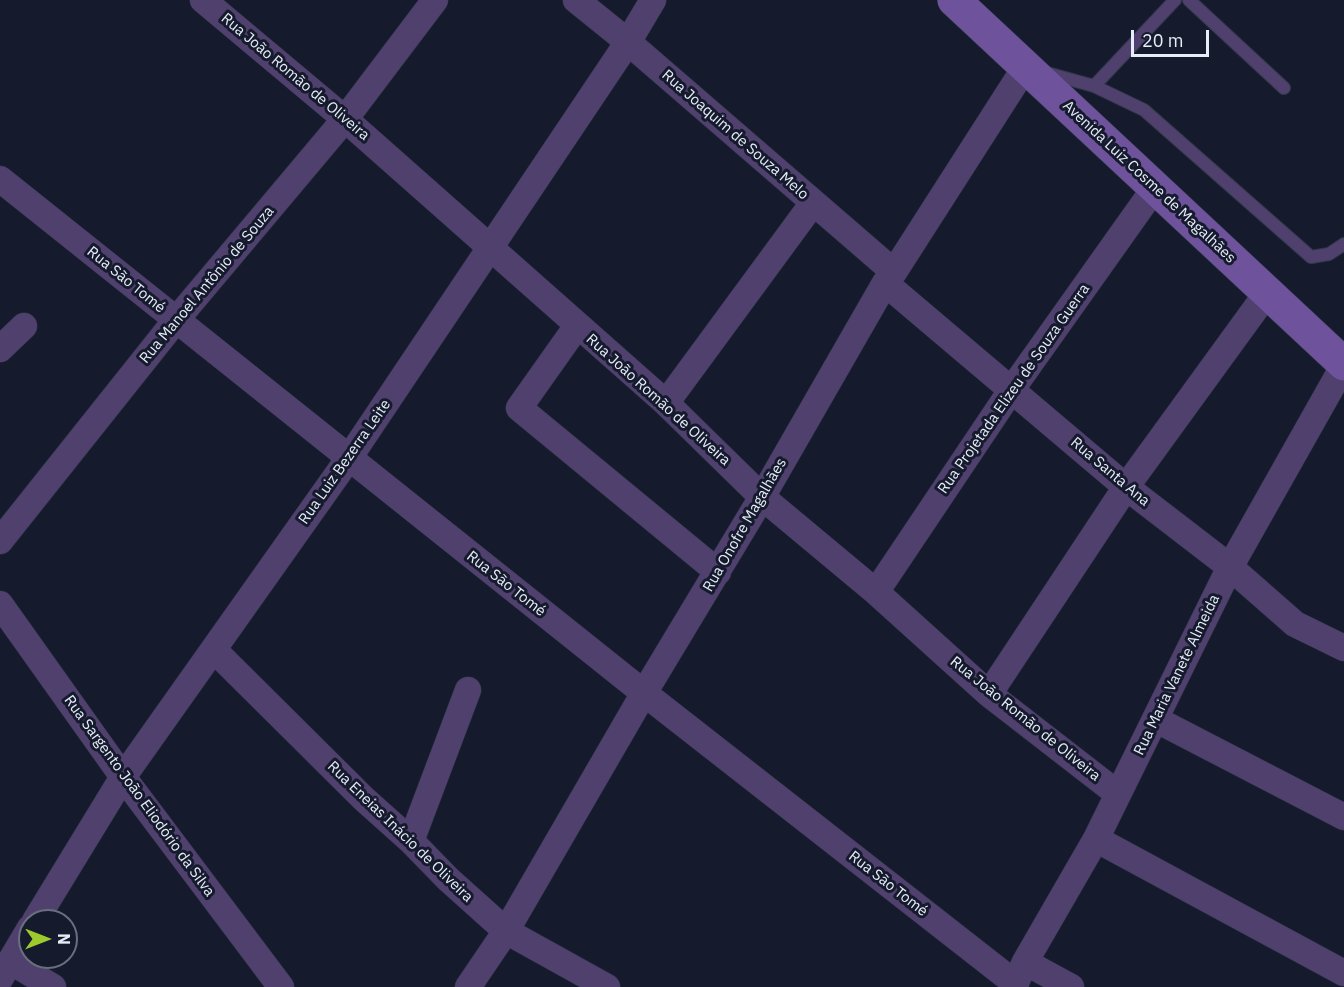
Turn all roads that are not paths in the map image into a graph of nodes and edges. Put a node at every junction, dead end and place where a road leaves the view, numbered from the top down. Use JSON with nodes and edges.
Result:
{"nodes":[{"id":1,"x":203,"y":0,"type":"edge"},
{"id":2,"x":435,"y":0,"type":"edge"},
{"id":3,"x":576,"y":0,"type":"edge"},
{"id":4,"x":653,"y":0,"type":"edge"},
{"id":5,"x":954,"y":0,"type":"edge"},
{"id":6,"x":1175,"y":0,"type":"edge"},
{"id":7,"x":1189,"y":0,"type":"edge"},
{"id":8,"x":628,"y":42,"type":"junction"},
{"id":9,"x":1026,"y":66,"type":"junction"},
{"id":10,"x":1094,"y":86,"type":"junction"},
{"id":11,"x":1284,"y":88,"type":"dead end"},
{"id":12,"x":345,"y":119,"type":"junction"},
{"id":13,"x":0,"y":179,"type":"edge"},
{"id":14,"x":1154,"y":189,"type":"junction"},
{"id":15,"x":813,"y":203,"type":"junction"},
{"id":16,"x":1344,"y":244,"type":"edge"},
{"id":17,"x":491,"y":248,"type":"junction"},
{"id":18,"x":890,"y":278,"type":"junction"},
{"id":19,"x":1268,"y":293,"type":"junction"},
{"id":20,"x":176,"y":320,"type":"junction"},
{"id":21,"x":24,"y":326,"type":"dead end"},
{"id":22,"x":577,"y":326,"type":"junction"},
{"id":23,"x":0,"y":349,"type":"edge"},
{"id":24,"x":1344,"y":364,"type":"edge"},
{"id":25,"x":1012,"y":389,"type":"junction"},
{"id":26,"x":666,"y":404,"type":"junction"},
{"id":27,"x":348,"y":459,"type":"junction"},
{"id":28,"x":1126,"y":487,"type":"junction"},
{"id":29,"x":762,"y":497,"type":"junction"},
{"id":30,"x":0,"y":541,"type":"edge"},
{"id":31,"x":1230,"y":567,"type":"junction"},
{"id":32,"x":718,"y":572,"type":"junction"},
{"id":33,"x":876,"y":592,"type":"junction"},
{"id":34,"x":0,"y":604,"type":"edge"},
{"id":35,"x":1344,"y":648,"type":"edge"},
{"id":36,"x":214,"y":650,"type":"junction"},
{"id":37,"x":468,"y":690,"type":"dead end"},
{"id":38,"x":644,"y":693,"type":"junction"},
{"id":39,"x":989,"y":694,"type":"junction"},
{"id":40,"x":1155,"y":719,"type":"junction"},
{"id":41,"x":123,"y":777,"type":"junction"},
{"id":42,"x":1118,"y":794,"type":"junction"},
{"id":43,"x":1344,"y":817,"type":"edge"},
{"id":44,"x":1096,"y":839,"type":"junction"},
{"id":45,"x":411,"y":841,"type":"junction"},
{"id":46,"x":41,"y":909,"type":"edge"},
{"id":47,"x":506,"y":931,"type":"junction"},
{"id":48,"x":18,"y":948,"type":"edge"},
{"id":49,"x":5,"y":970,"type":"edge"},
{"id":50,"x":1344,"y":973,"type":"edge"},
{"id":51,"x":1018,"y":978,"type":"edge"},
{"id":52,"x":53,"y":987,"type":"edge"},
{"id":53,"x":281,"y":987,"type":"edge"},
{"id":54,"x":468,"y":987,"type":"edge"},
{"id":55,"x":607,"y":987,"type":"edge"},
{"id":56,"x":1071,"y":987,"type":"edge"}],
"edges":[{"from":1,"to":12,"type":"street","name":"Rua João Romão de Oliveira"},
{"from":2,"to":12,"type":"street","name":"Rua Manoel Antônio de Souza"},
{"from":3,"to":8,"type":"street","name":"Rua Joaquim de Souza Melo"},
{"from":4,"to":8,"type":"street","name":"Rua Luiz Bezerra Leite"},
{"from":5,"to":9,"type":"main road","name":"Avenida Luiz Cosme de Magalhães"},
{"from":6,"to":10,"type":"lane"},
{"from":7,"to":11,"type":"lane"},
{"from":8,"to":15,"type":"street","name":"Rua Joaquim de Souza Melo"},
{"from":8,"to":17,"type":"street","name":"Rua Luiz Bezerra Leite"},
{"from":9,"to":10,"type":"lane"},
{"from":9,"to":14,"type":"main road","name":"Avenida Luiz Cosme de Magalhães"},
{"from":9,"to":18,"type":"street","name":"Rua Onofre Magalhães"},
{"from":10,"to":16,"type":"lane"},
{"from":12,"to":17,"type":"street","name":"Rua João Romão de Oliveira"},
{"from":12,"to":20,"type":"street","name":"Rua Manoel Antônio de Souza"},
{"from":13,"to":20,"type":"street","name":"Rua São Tomé"},
{"from":14,"to":19,"type":"main road","name":"Avenida Luiz Cosme de Magalhães"},
{"from":14,"to":25,"type":"street","name":"Rua Projetada Elizeu de Souza Guerra"},
{"from":15,"to":18,"type":"street","name":"Rua Joaquim de Souza Melo"},
{"from":15,"to":26,"type":"street"},
{"from":17,"to":22,"type":"street","name":"Rua João Romão de Oliveira"},
{"from":17,"to":27,"type":"street","name":"Rua Luiz Bezerra Leite"},
{"from":18,"to":25,"type":"street","name":"Rua Santa Ana"},
{"from":18,"to":29,"type":"street","name":"Rua Onofre Magalhães"},
{"from":19,"to":24,"type":"main road","name":"Avenida Luiz Cosme de Magalhães"},
{"from":19,"to":28,"type":"street"},
{"from":20,"to":27,"type":"street","name":"Rua São Tomé"},
{"from":20,"to":30,"type":"street","name":"Rua Manoel Antônio de Souza"},
{"from":21,"to":23,"type":"street"},
{"from":22,"to":26,"type":"street","name":"Rua João Romão de Oliveira"},
{"from":22,"to":32,"type":"street"},
{"from":24,"to":31,"type":"street","name":"Rua Maria Vanete Almeida"},
{"from":25,"to":28,"type":"street","name":"Rua Santa Ana"},
{"from":25,"to":33,"type":"street","name":"Rua Projetada Elizeu de Souza Guerra"},
{"from":26,"to":29,"type":"street","name":"Rua João Romão de Oliveira"},
{"from":27,"to":36,"type":"street","name":"Rua Luiz Bezerra Leite"},
{"from":27,"to":38,"type":"street","name":"Rua São Tomé"},
{"from":28,"to":31,"type":"street","name":"Rua Santa Ana"},
{"from":28,"to":39,"type":"street"},
{"from":29,"to":32,"type":"street","name":"Rua Onofre Magalhães"},
{"from":29,"to":33,"type":"street","name":"Rua João Romão de Oliveira"},
{"from":31,"to":35,"type":"street","name":"Rua Santa Ana"},
{"from":31,"to":40,"type":"street","name":"Rua Maria Vanete Almeida"},
{"from":32,"to":38,"type":"street","name":"Rua Onofre Magalhães"},
{"from":33,"to":39,"type":"street","name":"Rua João Romão de Oliveira"},
{"from":34,"to":41,"type":"street","name":"Rua Sargento João Eliodório da Silva"},
{"from":36,"to":41,"type":"street","name":"Rua Luiz Bezerra Leite"},
{"from":36,"to":45,"type":"street","name":"Rua Eneias Inácio de Oliveira"},
{"from":37,"to":45,"type":"street"},
{"from":38,"to":47,"type":"street","name":"Rua Onofre Magalhães"},
{"from":38,"to":51,"type":"street","name":"Rua São Tomé"},
{"from":39,"to":42,"type":"street","name":"Rua João Romão de Oliveira"},
{"from":40,"to":42,"type":"street","name":"Rua Maria Vanete Almeida"},
{"from":40,"to":43,"type":"street"},
{"from":41,"to":46,"type":"street","name":"Rua Luiz Bezerra Leite"},
{"from":41,"to":53,"type":"street","name":"Rua Sargento João Eliodório da Silva"},
{"from":42,"to":44,"type":"street","name":"Rua Maria Vanete Almeida"},
{"from":44,"to":50,"type":"street"},
{"from":44,"to":51,"type":"street","name":"Rua Maria Vanete Almeida"},
{"from":45,"to":47,"type":"street","name":"Rua Eneias Inácio de Oliveira"},
{"from":47,"to":54,"type":"street","name":"Rua Onofre Magalhães"},
{"from":47,"to":55,"type":"street","name":"Rua Eneias Inácio de Oliveira"},
{"from":48,"to":49,"type":"street"},
{"from":49,"to":52,"type":"street"},
{"from":51,"to":56,"type":"street","name":"Rua São Tomé"}]}
